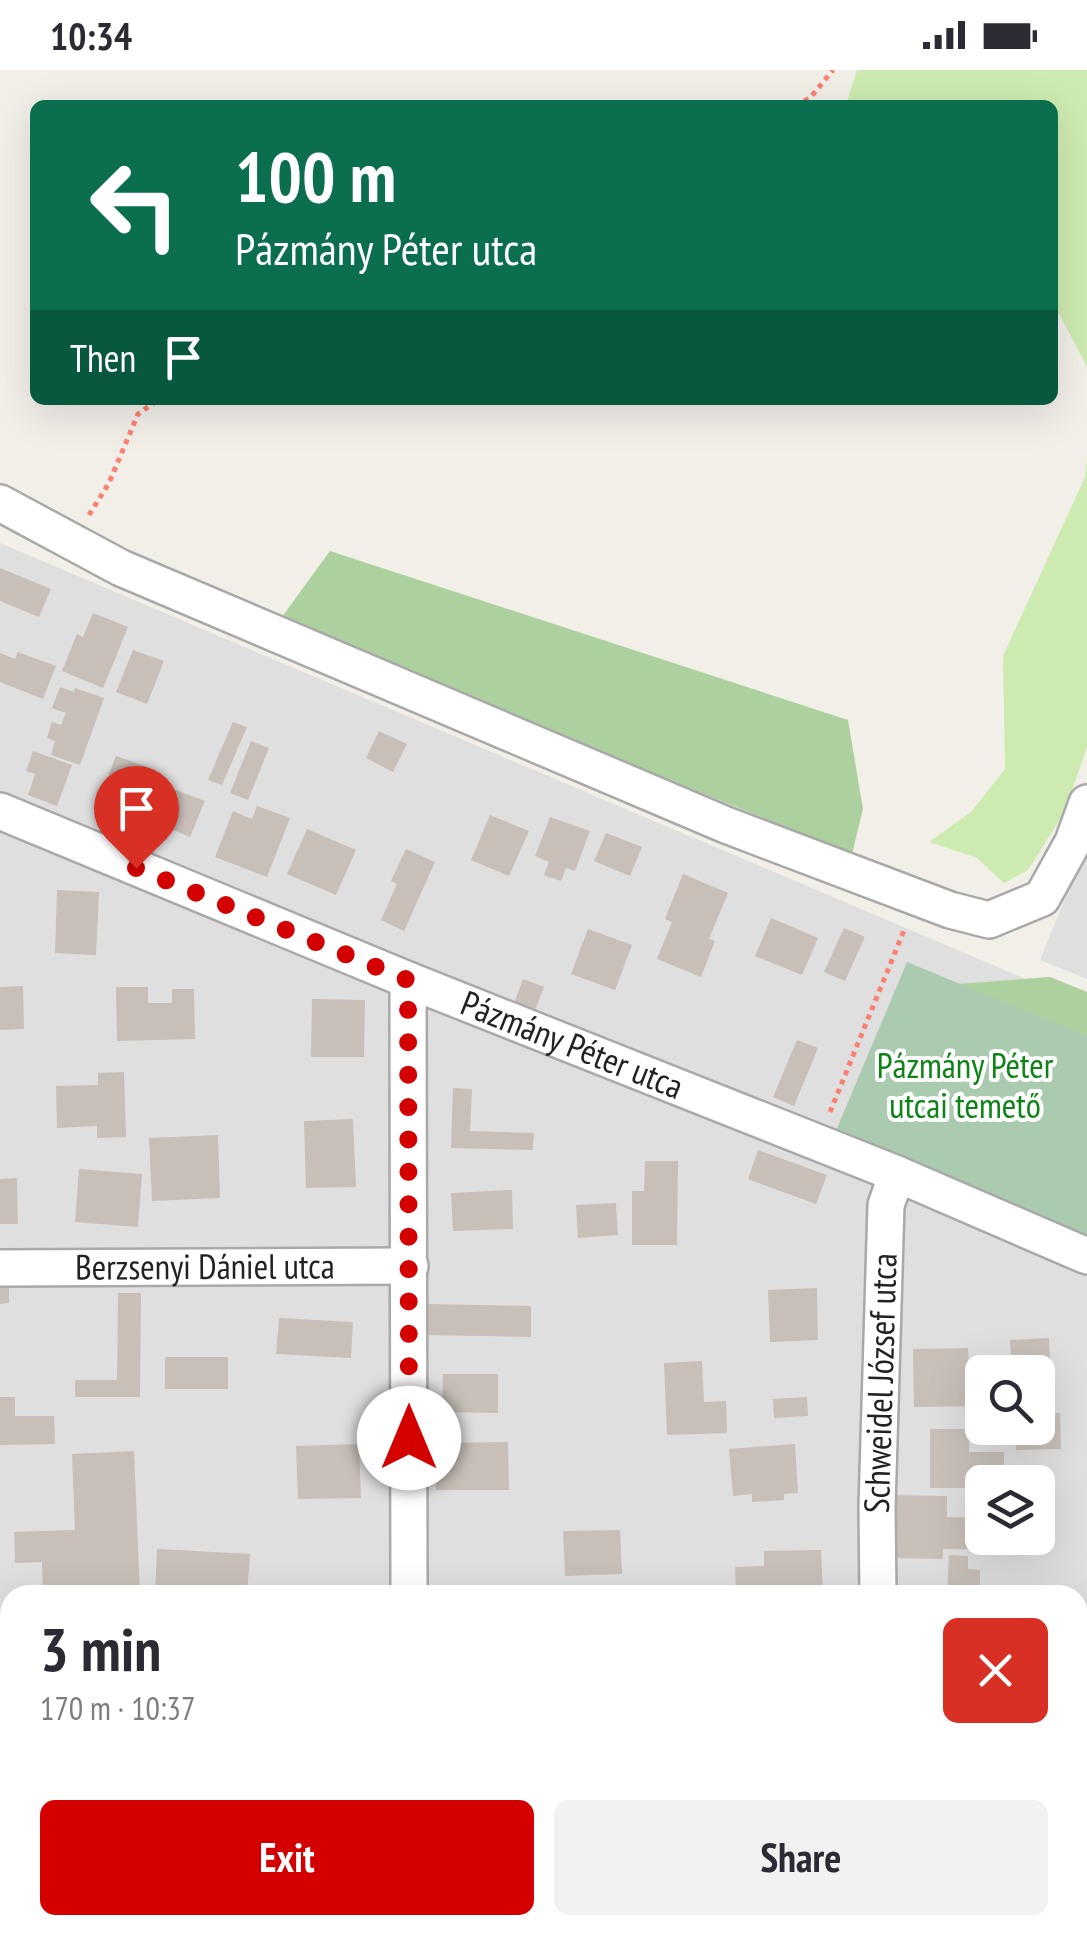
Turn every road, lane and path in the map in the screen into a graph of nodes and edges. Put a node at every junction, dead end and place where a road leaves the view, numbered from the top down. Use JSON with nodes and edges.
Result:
{"nodes":[{"id":1,"x":833,"y":70,"type":"edge"},
{"id":2,"x":806,"y":100,"type":"edge"},
{"id":3,"x":151,"y":405,"type":"edge"},
{"id":4,"x":0,"y":503,"type":"edge"},
{"id":5,"x":72,"y":542,"type":"junction"},
{"id":6,"x":1087,"y":803,"type":"edge"},
{"id":7,"x":0,"y":811,"type":"edge"},
{"id":8,"x":917,"y":897,"type":"junction"},
{"id":9,"x":408,"y":980,"type":"junction"},
{"id":10,"x":818,"y":1143,"type":"junction"},
{"id":11,"x":897,"y":1174,"type":"junction"},
{"id":12,"x":1087,"y":1256,"type":"edge"},
{"id":13,"x":410,"y":1266,"type":"junction"},
{"id":14,"x":0,"y":1268,"type":"edge"},
{"id":15,"x":409,"y":1585,"type":"edge"},
{"id":16,"x":878,"y":1585,"type":"edge"}],
"edges":[{"from":1,"to":2,"type":"path"},
{"from":3,"to":5,"type":"path"},
{"from":4,"to":5,"type":"street"},
{"from":5,"to":8,"type":"street"},
{"from":6,"to":8,"type":"street"},
{"from":7,"to":9,"type":"street","name":"Pázmány Péter utca"},
{"from":8,"to":10,"type":"path"},
{"from":9,"to":10,"type":"street","name":"Pázmány Péter utca"},
{"from":9,"to":13,"type":"street"},
{"from":10,"to":11,"type":"street","name":"Pázmány Péter utca"},
{"from":11,"to":12,"type":"street","name":"Pázmány Péter utca"},
{"from":11,"to":16,"type":"street","name":"Schweidel József utca"},
{"from":13,"to":14,"type":"street","name":"Berzsenyi Dániel utca"},
{"from":13,"to":15,"type":"street"}]}
